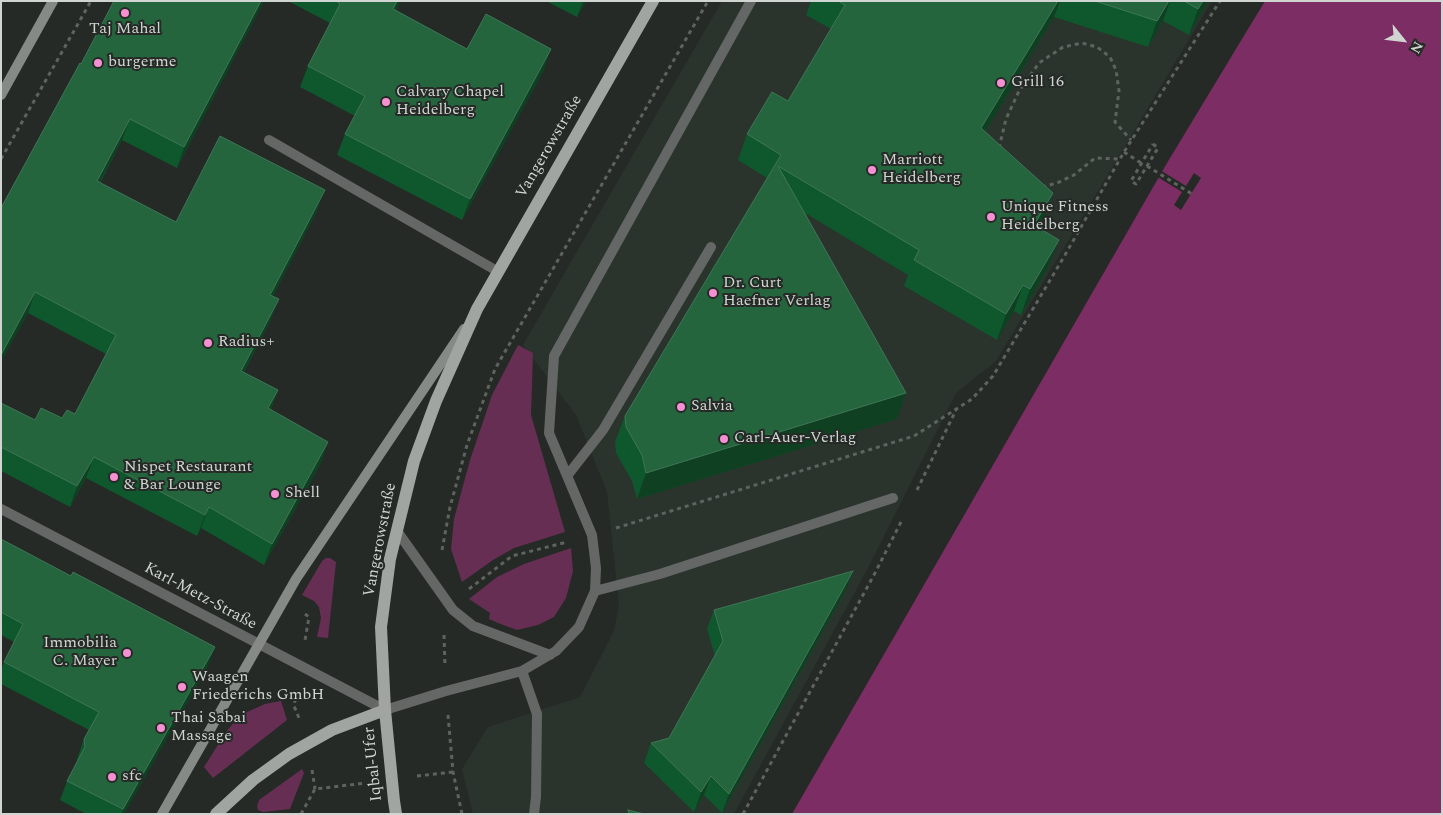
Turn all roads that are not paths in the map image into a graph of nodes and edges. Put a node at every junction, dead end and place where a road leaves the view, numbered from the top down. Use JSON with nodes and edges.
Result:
{"nodes":[{"id":1,"x":53,"y":1,"type":"edge"},
{"id":2,"x":653,"y":1,"type":"edge"},
{"id":3,"x":751,"y":1,"type":"edge"},
{"id":4,"x":1,"y":96,"type":"edge"},
{"id":5,"x":269,"y":140,"type":"dead end"},
{"id":6,"x":711,"y":247,"type":"dead end"},
{"id":7,"x":497,"y":271,"type":"junction"},
{"id":8,"x":477,"y":309,"type":"junction"},
{"id":9,"x":567,"y":476,"type":"junction"},
{"id":10,"x":893,"y":498,"type":"dead end"},
{"id":11,"x":1,"y":509,"type":"edge"},
{"id":12,"x":397,"y":531,"type":"junction"},
{"id":13,"x":595,"y":591,"type":"junction"},
{"id":14,"x":258,"y":644,"type":"junction"},
{"id":15,"x":550,"y":655,"type":"junction"},
{"id":16,"x":522,"y":671,"type":"junction"},
{"id":17,"x":385,"y":710,"type":"junction"},
{"id":18,"x":162,"y":814,"type":"edge"},
{"id":19,"x":216,"y":814,"type":"edge"},
{"id":20,"x":396,"y":814,"type":"edge"},
{"id":21,"x":534,"y":814,"type":"edge"}],
"edges":[{"from":1,"to":4,"type":"main road"},
{"from":2,"to":7,"type":"main road","name":"Vangerowstraße"},
{"from":3,"to":9,"type":"street"},
{"from":5,"to":7,"type":"street"},
{"from":6,"to":9,"type":"street"},
{"from":7,"to":8,"type":"main road","name":"Vangerowstraße"},
{"from":8,"to":12,"type":"main road","name":"Vangerowstraße"},
{"from":8,"to":14,"type":"main road","name":"Vangerowstraße"},
{"from":9,"to":13,"type":"street"},
{"from":10,"to":13,"type":"street"},
{"from":11,"to":14,"type":"street","name":"Karl-Metz-Straße"},
{"from":12,"to":15,"type":"street"},
{"from":12,"to":17,"type":"main road","name":"Vangerowstraße"},
{"from":13,"to":15,"type":"street"},
{"from":14,"to":17,"type":"street","name":"Karl-Metz-Straße"},
{"from":14,"to":18,"type":"main road","name":"Vangerowstraße"},
{"from":15,"to":16,"type":"street"},
{"from":16,"to":17,"type":"street"},
{"from":16,"to":21,"type":"street"},
{"from":17,"to":19,"type":"main road"},
{"from":17,"to":20,"type":"main road","name":"Iqbal-Ufer"}]}
